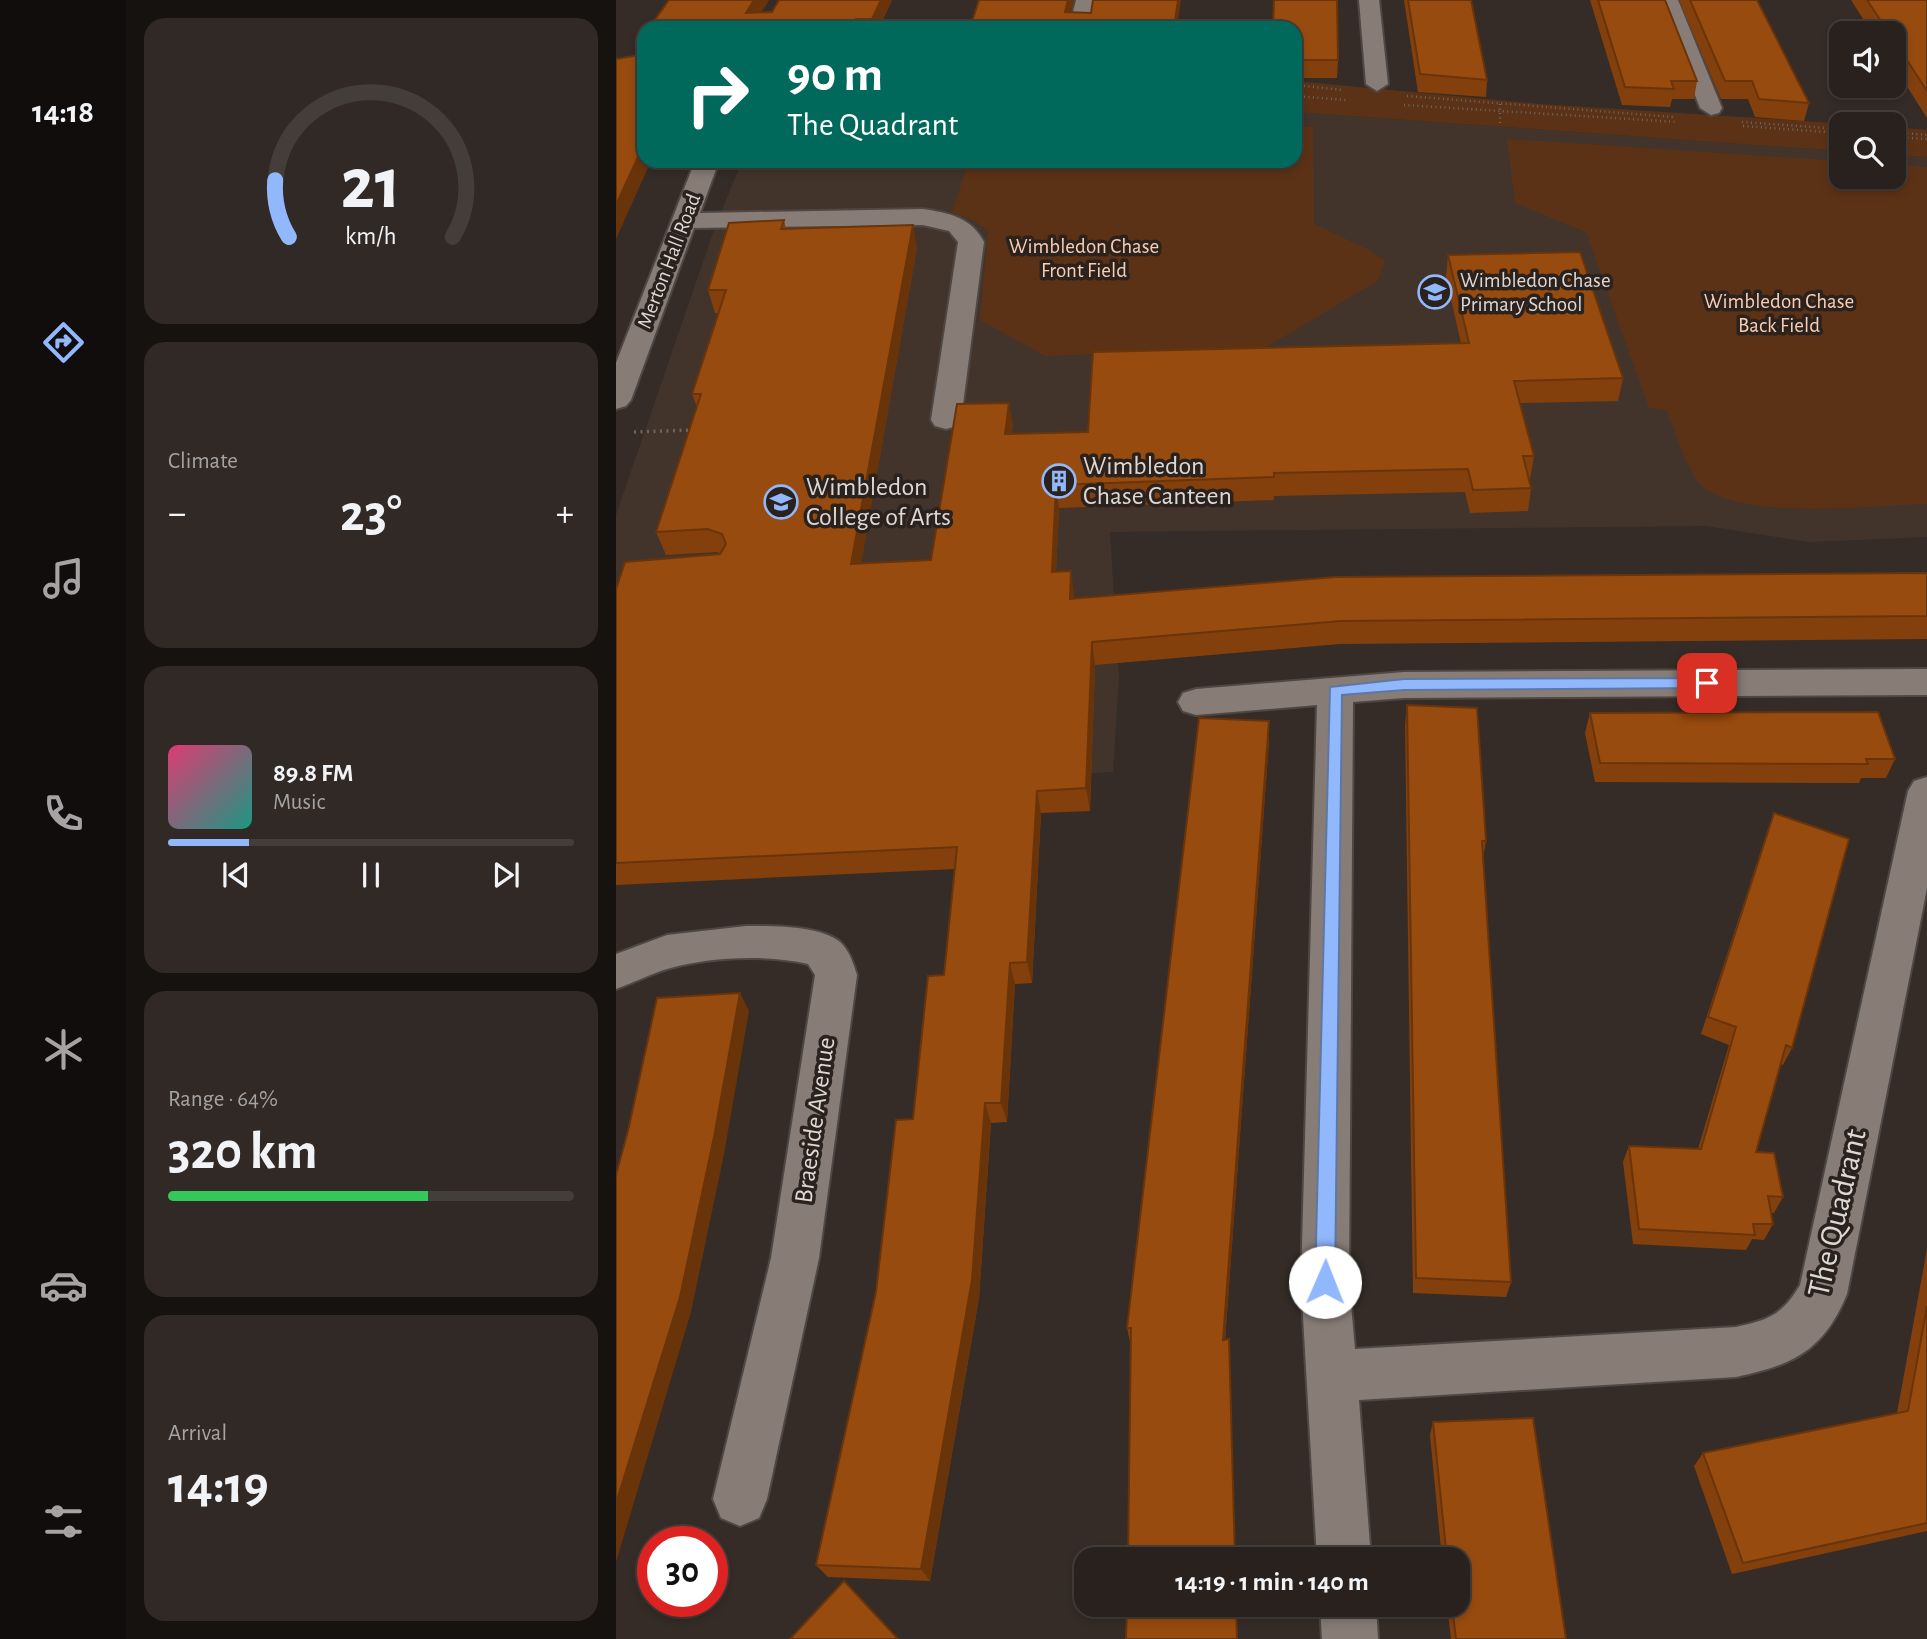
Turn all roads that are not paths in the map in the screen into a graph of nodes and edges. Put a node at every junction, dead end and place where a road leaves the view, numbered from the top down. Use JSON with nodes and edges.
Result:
{"nodes":[{"id":1,"x":1086,"y":0,"type":"edge"},
{"id":2,"x":1369,"y":0,"type":"edge"},
{"id":3,"x":1668,"y":0,"type":"edge"},
{"id":4,"x":1082,"y":21,"type":"edge"},
{"id":5,"x":1377,"y":84,"type":"dead end"},
{"id":6,"x":1711,"y":108,"type":"dead end"},
{"id":7,"x":704,"y":168,"type":"edge"},
{"id":8,"x":684,"y":221,"type":"junction"},
{"id":9,"x":616,"y":400,"type":"edge"},
{"id":10,"x":946,"y":420,"type":"dead end"},
{"id":11,"x":1927,"y":682,"type":"edge"},
{"id":12,"x":1335,"y":691,"type":"junction"},
{"id":13,"x":1196,"y":702,"type":"dead end"},
{"id":14,"x":1927,"y":791,"type":"edge"},
{"id":15,"x":616,"y":972,"type":"edge"},
{"id":16,"x":1330,"y":1376,"type":"junction"},
{"id":17,"x":740,"y":1499,"type":"dead end"},
{"id":18,"x":1343,"y":1547,"type":"edge"},
{"id":19,"x":1349,"y":1617,"type":"edge"},
{"id":20,"x":1350,"y":1639,"type":"edge"}],
"edges":[{"from":1,"to":4,"type":"street"},
{"from":2,"to":5,"type":"street"},
{"from":3,"to":6,"type":"street"},
{"from":7,"to":8,"type":"street","name":"Merton Hall Road"},
{"from":8,"to":9,"type":"street","name":"Merton Hall Road"},
{"from":8,"to":10,"type":"street"},
{"from":11,"to":12,"type":"street"},
{"from":12,"to":13,"type":"street"},
{"from":12,"to":16,"type":"street"},
{"from":14,"to":16,"type":"street","name":"The Quadrant"},
{"from":15,"to":17,"type":"street","name":"Braeside Avenue"},
{"from":16,"to":18,"type":"street"},
{"from":19,"to":20,"type":"street"}]}
